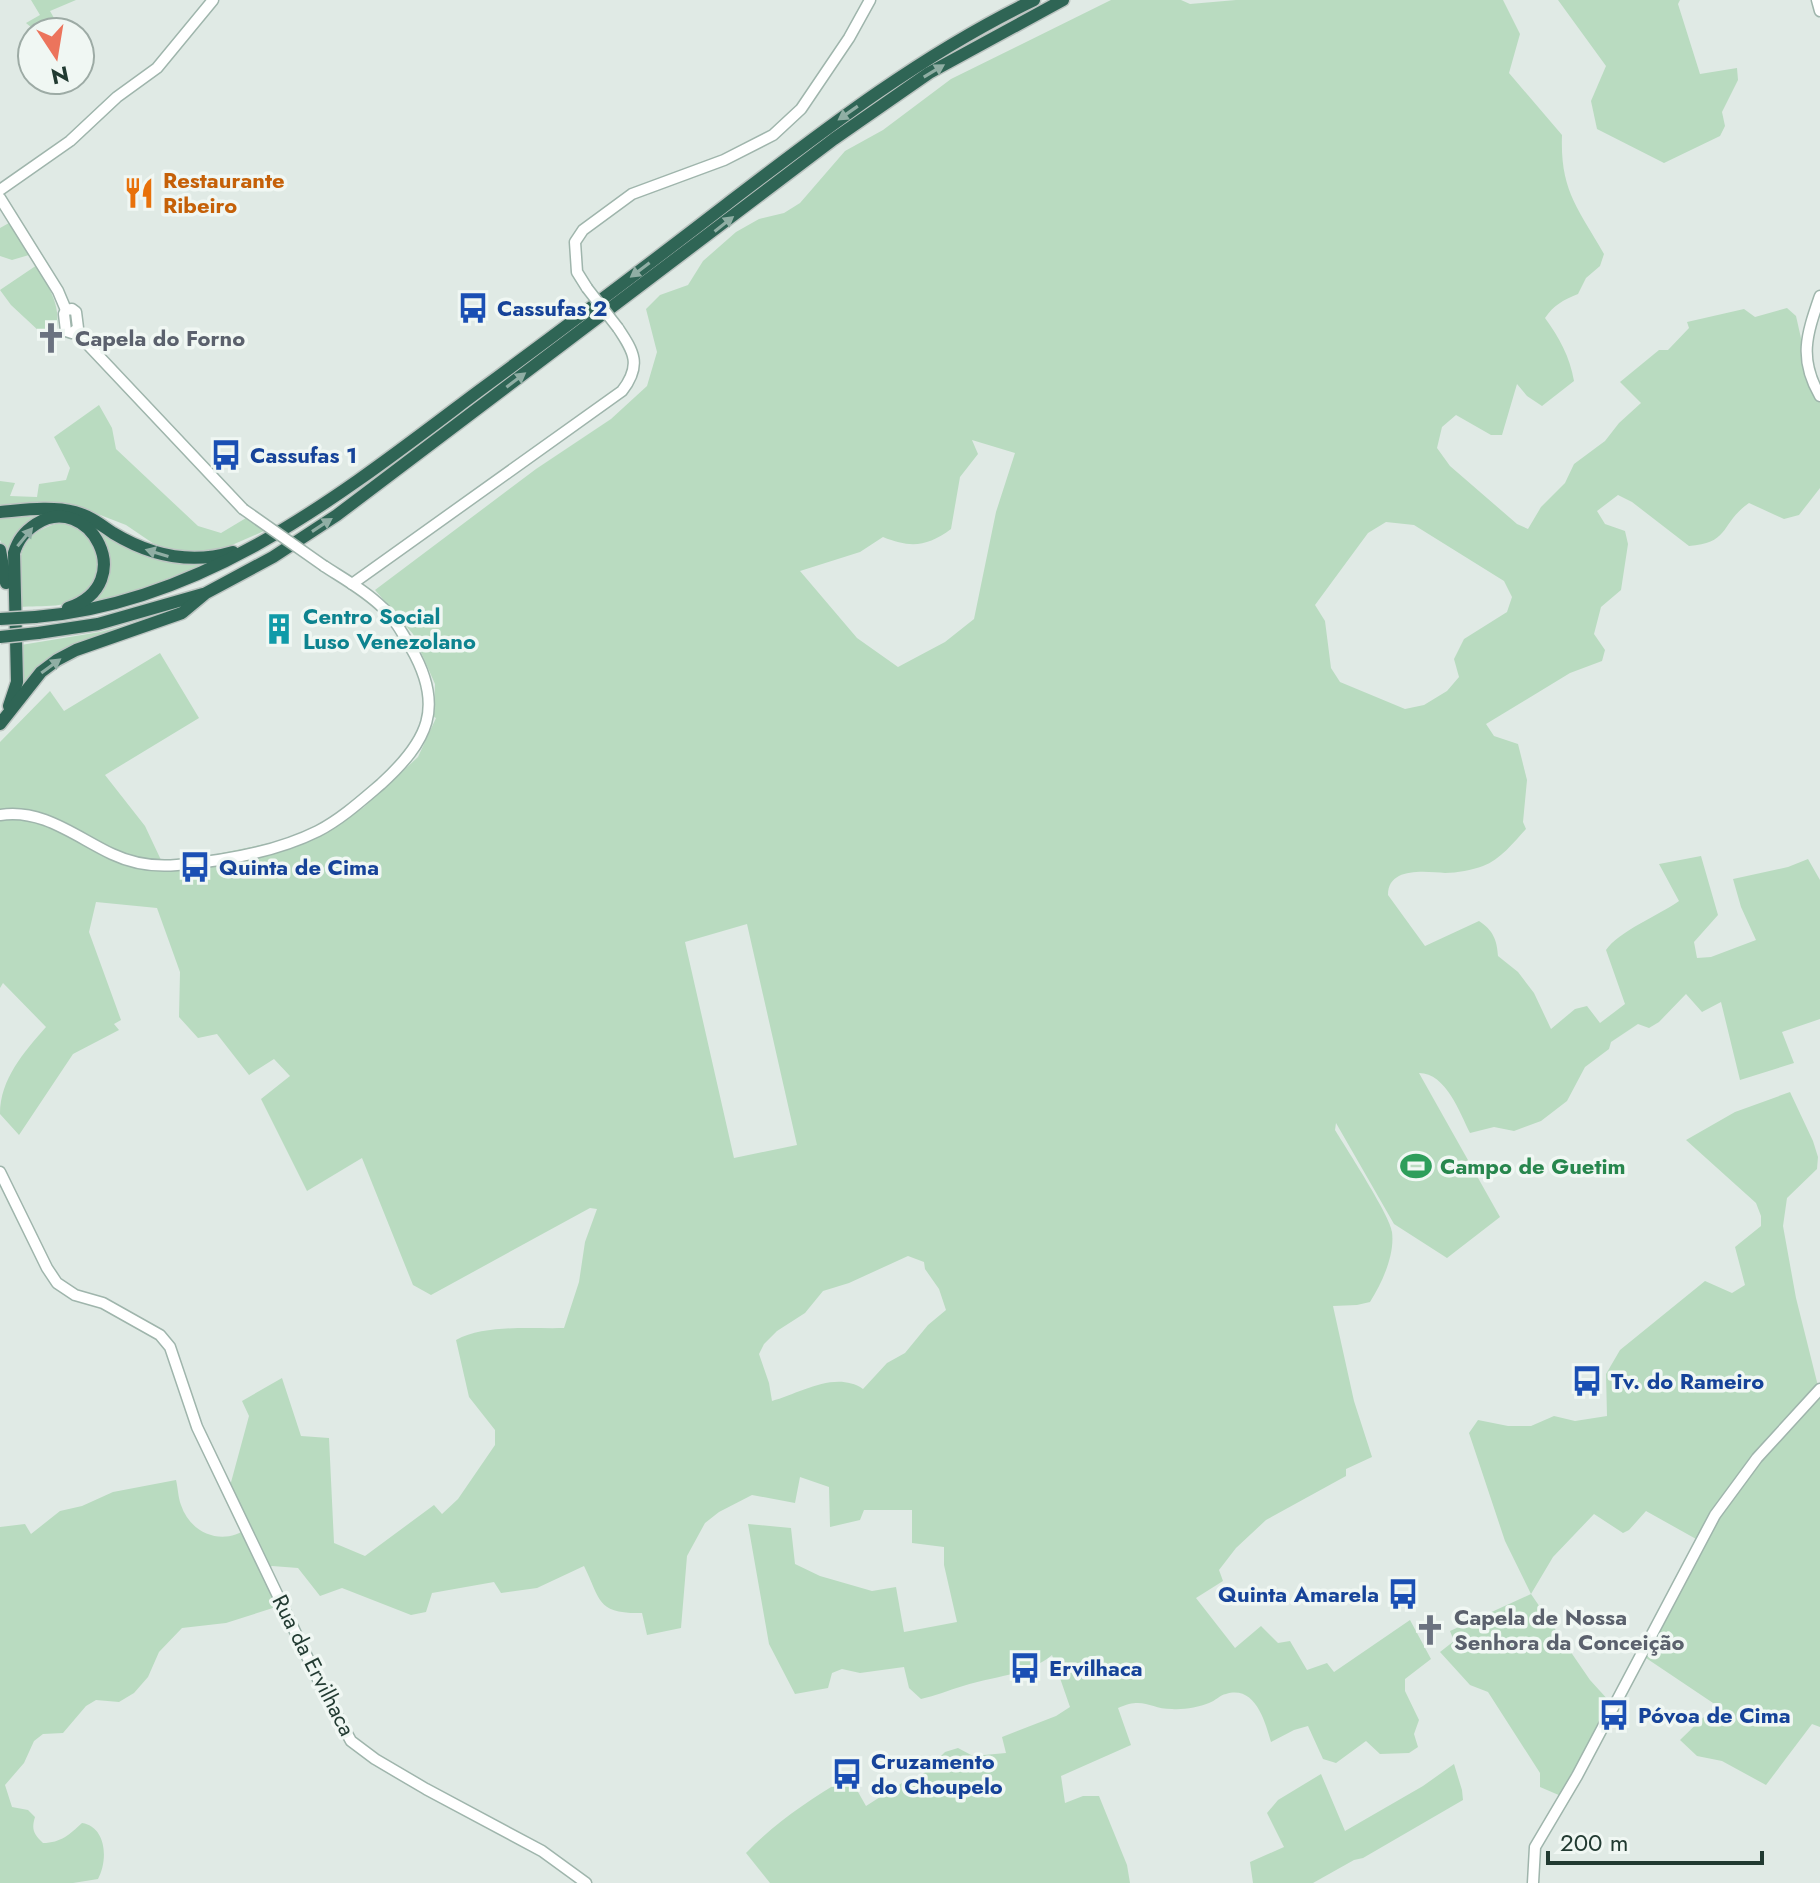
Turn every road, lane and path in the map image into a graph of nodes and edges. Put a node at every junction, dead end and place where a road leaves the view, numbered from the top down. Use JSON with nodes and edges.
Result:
{"nodes":[{"id":1,"x":213,"y":0,"type":"edge"},
{"id":2,"x":870,"y":0,"type":"edge"},
{"id":3,"x":1034,"y":0,"type":"edge"},
{"id":4,"x":1063,"y":0,"type":"edge"},
{"id":5,"x":1817,"y":0,"type":"edge"},
{"id":6,"x":1820,"y":11,"type":"edge"},
{"id":7,"x":0,"y":190,"type":"edge"},
{"id":8,"x":0,"y":198,"type":"edge"},
{"id":9,"x":1820,"y":296,"type":"edge"},
{"id":10,"x":1820,"y":396,"type":"edge"},
{"id":11,"x":0,"y":512,"type":"edge"},
{"id":12,"x":253,"y":546,"type":"junction"},
{"id":13,"x":0,"y":550,"type":"edge"},
{"id":14,"x":352,"y":584,"type":"junction"},
{"id":15,"x":206,"y":593,"type":"junction"},
{"id":16,"x":54,"y":615,"type":"junction"},
{"id":17,"x":0,"y":619,"type":"edge"},
{"id":18,"x":0,"y":637,"type":"edge"},
{"id":19,"x":0,"y":708,"type":"edge"},
{"id":20,"x":0,"y":721,"type":"edge"},
{"id":21,"x":0,"y":815,"type":"edge"},
{"id":22,"x":0,"y":1172,"type":"edge"},
{"id":23,"x":1820,"y":1389,"type":"edge"},
{"id":24,"x":586,"y":1883,"type":"edge"},
{"id":25,"x":1533,"y":1883,"type":"edge"}],
"edges":[{"from":1,"to":7,"type":"street"},
{"from":2,"to":14,"type":"street","bridge":true},
{"from":3,"to":12,"type":"highway","one_way":true},
{"from":15,"to":4,"type":"highway","one_way":true},
{"from":5,"to":6,"type":"street"},
{"from":8,"to":14,"type":"street","bridge":true},
{"from":9,"to":10,"type":"street"},
{"from":12,"to":11,"type":"highway","one_way":true},
{"from":12,"to":16,"type":"highway"},
{"from":13,"to":19,"type":"highway"},
{"from":14,"to":21,"type":"street"},
{"from":15,"to":18,"type":"highway","bridge":true},
{"from":20,"to":15,"type":"highway","one_way":true},
{"from":16,"to":17,"type":"highway","bridge":true},
{"from":20,"to":16,"type":"highway","one_way":true},
{"from":22,"to":24,"type":"street","name":"Rua da Ervilhaca"},
{"from":23,"to":25,"type":"street"}]}
